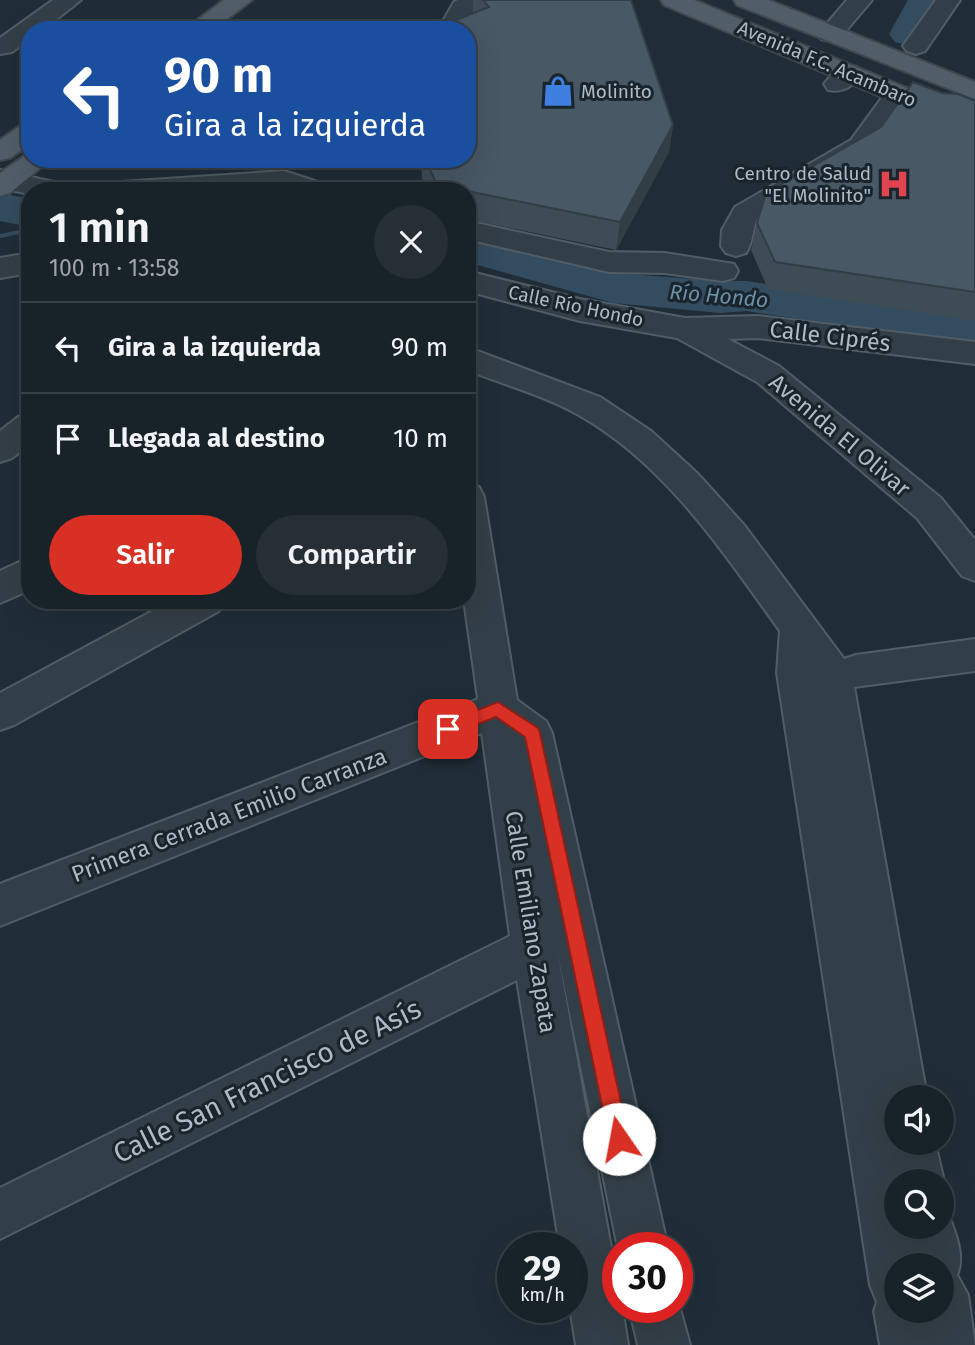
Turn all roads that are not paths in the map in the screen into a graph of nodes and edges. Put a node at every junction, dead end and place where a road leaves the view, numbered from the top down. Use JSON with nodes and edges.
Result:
{"nodes":[{"id":1,"x":69,"y":0,"type":"edge"},
{"id":2,"x":218,"y":0,"type":"edge"},
{"id":3,"x":227,"y":0,"type":"edge"},
{"id":4,"x":240,"y":0,"type":"edge"},
{"id":5,"x":247,"y":0,"type":"edge"},
{"id":6,"x":673,"y":0,"type":"edge"},
{"id":7,"x":746,"y":0,"type":"edge"},
{"id":8,"x":860,"y":0,"type":"edge"},
{"id":9,"x":947,"y":0,"type":"edge"},
{"id":10,"x":470,"y":4,"type":"edge"},
{"id":11,"x":40,"y":21,"type":"edge"},
{"id":12,"x":189,"y":21,"type":"edge"},
{"id":13,"x":198,"y":21,"type":"edge"},
{"id":14,"x":209,"y":21,"type":"edge"},
{"id":15,"x":220,"y":21,"type":"edge"},
{"id":16,"x":457,"y":21,"type":"edge"},
{"id":17,"x":21,"y":34,"type":"edge"},
{"id":18,"x":830,"y":34,"type":"junction"},
{"id":19,"x":916,"y":46,"type":"dead end"},
{"id":20,"x":3,"y":47,"type":"dead end"},
{"id":21,"x":898,"y":93,"type":"junction"},
{"id":22,"x":975,"y":93,"type":"edge"},
{"id":23,"x":952,"y":117,"type":"joint"},
{"id":24,"x":21,"y":138,"type":"edge"},
{"id":25,"x":0,"y":152,"type":"edge"},
{"id":26,"x":21,"y":152,"type":"edge"},
{"id":27,"x":21,"y":156,"type":"edge"},
{"id":28,"x":21,"y":167,"type":"edge"},
{"id":29,"x":289,"y":170,"type":"edge"},
{"id":30,"x":1,"y":176,"type":"edge"},
{"id":31,"x":23,"y":182,"type":"edge"},
{"id":32,"x":193,"y":182,"type":"edge"},
{"id":33,"x":305,"y":182,"type":"edge"},
{"id":34,"x":476,"y":232,"type":"edge"},
{"id":35,"x":21,"y":264,"type":"edge"},
{"id":36,"x":0,"y":268,"type":"edge"},
{"id":37,"x":476,"y":283,"type":"edge"},
{"id":38,"x":685,"y":329,"type":"junction"},
{"id":39,"x":975,"y":353,"type":"edge"},
{"id":40,"x":476,"y":361,"type":"edge"},
{"id":41,"x":21,"y":433,"type":"edge"},
{"id":42,"x":0,"y":449,"type":"edge"},
{"id":43,"x":476,"y":559,"type":"edge"},
{"id":44,"x":975,"y":566,"type":"edge"},
{"id":45,"x":21,"y":577,"type":"edge"},
{"id":46,"x":0,"y":588,"type":"edge"},
{"id":47,"x":190,"y":609,"type":"edge"},
{"id":48,"x":799,"y":631,"type":"junction"},
{"id":49,"x":975,"y":655,"type":"edge"},
{"id":50,"x":856,"y":671,"type":"dead end"},
{"id":51,"x":498,"y":709,"type":"junction"},
{"id":52,"x":0,"y":713,"type":"edge"},
{"id":53,"x":0,"y":905,"type":"edge"},
{"id":54,"x":534,"y":948,"type":"junction"},
{"id":55,"x":901,"y":1085,"type":"edge"},
{"id":56,"x":0,"y":1214,"type":"edge"},
{"id":57,"x":640,"y":1232,"type":"edge"},
{"id":58,"x":891,"y":1253,"type":"edge"},
{"id":59,"x":659,"y":1323,"type":"edge"},
{"id":60,"x":902,"y":1323,"type":"edge"},
{"id":61,"x":947,"y":1323,"type":"edge"},
{"id":62,"x":602,"y":1345,"type":"edge"},
{"id":63,"x":664,"y":1345,"type":"edge"},
{"id":64,"x":906,"y":1345,"type":"edge"},
{"id":65,"x":951,"y":1345,"type":"edge"}],
"edges":[{"from":1,"to":11,"type":"street"},
{"from":2,"to":12,"type":"main road"},
{"from":3,"to":13,"type":"main road"},
{"from":4,"to":14,"type":"main road"},
{"from":5,"to":15,"type":"main road"},
{"from":6,"to":21,"type":"main road","name":"Avenida F.C. Acambaro"},
{"from":7,"to":18,"type":"main road","name":"Avenida F.C. Acambaro"},
{"from":8,"to":18,"type":"street"},
{"from":9,"to":19,"type":"street"},
{"from":10,"to":16,"type":"street"},
{"from":17,"to":20,"type":"street"},
{"from":18,"to":22,"type":"main road","name":"Avenida F.C. Acambaro"},
{"from":21,"to":23,"type":"main road","name":"Avenida F.C. Acambaro"},
{"from":21,"to":34,"type":"street"},
{"from":22,"to":23,"type":"street"},
{"from":24,"to":25,"type":"main road"},
{"from":26,"to":30,"type":"main road"},
{"from":27,"to":30,"type":"main road"},
{"from":28,"to":30,"type":"main road"},
{"from":29,"to":32,"type":"street"},
{"from":29,"to":33,"type":"street"},
{"from":30,"to":31,"type":"street"},
{"from":35,"to":36,"type":"street"},
{"from":37,"to":38,"type":"street","name":"Calle Río Hondo"},
{"from":38,"to":39,"type":"street","name":"Calle Ciprés"},
{"from":38,"to":44,"type":"street","name":"Avenida El Olivar"},
{"from":40,"to":48,"type":"street"},
{"from":41,"to":42,"type":"street"},
{"from":43,"to":51,"type":"street","name":"Calle Emiliano Zapata"},
{"from":45,"to":46,"type":"street"},
{"from":47,"to":52,"type":"street"},
{"from":48,"to":55,"type":"street"},
{"from":48,"to":58,"type":"street"},
{"from":49,"to":50,"type":"street"},
{"from":51,"to":53,"type":"street","name":"Primera Cerrada Emilio Carranza"},
{"from":51,"to":54,"type":"street","name":"Calle Emiliano Zapata"},
{"from":51,"to":57,"type":"street"},
{"from":54,"to":56,"type":"street","name":"Calle San Francisco de Asís"},
{"from":54,"to":62,"type":"street","name":"Calle Emiliano Zapata"},
{"from":59,"to":63,"type":"street"},
{"from":60,"to":64,"type":"street"},
{"from":61,"to":65,"type":"street"}]}
